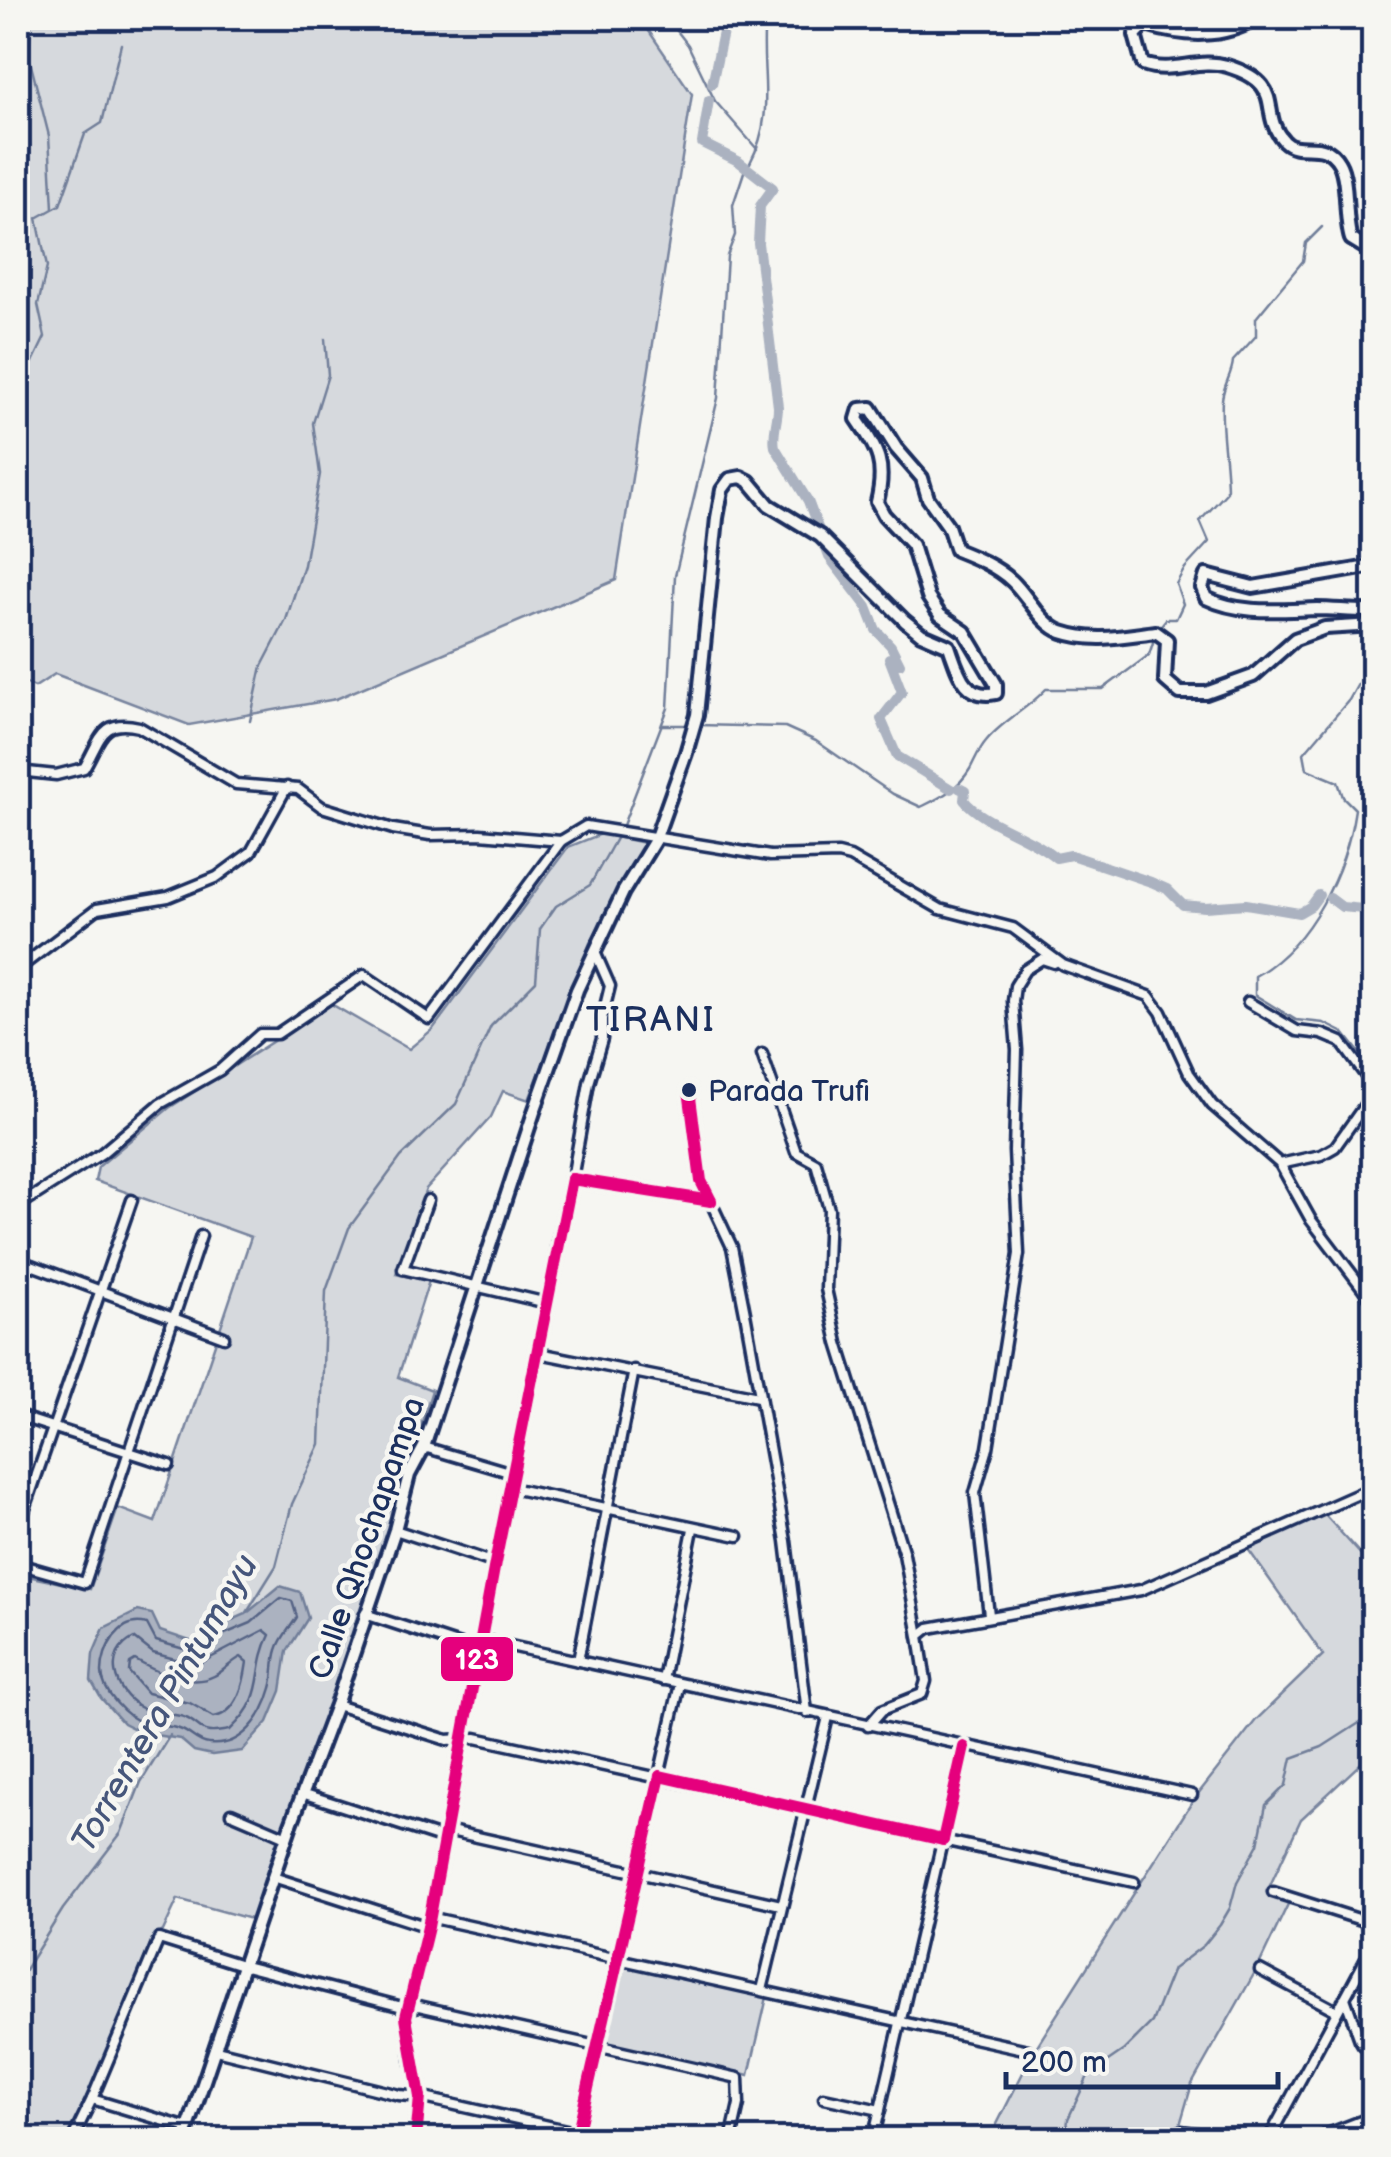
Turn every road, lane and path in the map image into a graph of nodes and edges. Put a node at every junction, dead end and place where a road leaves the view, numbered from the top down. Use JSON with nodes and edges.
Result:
{"nodes":[{"id":1,"x":1258,"y":18,"type":"edge"},
{"id":2,"x":1374,"y":253,"type":"edge"},
{"id":3,"x":1374,"y":566,"type":"edge"},
{"id":4,"x":1374,"y":610,"type":"edge"},
{"id":5,"x":1374,"y":625,"type":"edge"},
{"id":6,"x":18,"y":771,"type":"edge"},
{"id":7,"x":287,"y":787,"type":"junction"},
{"id":8,"x":649,"y":838,"type":"junction"},
{"id":9,"x":561,"y":841,"type":"junction"},
{"id":10,"x":595,"y":952,"type":"junction"},
{"id":11,"x":1063,"y":966,"type":"junction"},
{"id":12,"x":18,"y":969,"type":"edge"},
{"id":13,"x":1248,"y":1002,"type":"dead end"},
{"id":14,"x":762,"y":1054,"type":"dead end"},
{"id":15,"x":689,"y":1090,"type":"dead end"},
{"id":16,"x":1374,"y":1090,"type":"edge"},
{"id":17,"x":1280,"y":1164,"type":"junction"},
{"id":18,"x":572,"y":1179,"type":"junction"},
{"id":19,"x":132,"y":1200,"type":"dead end"},
{"id":20,"x":428,"y":1200,"type":"dead end"},
{"id":21,"x":711,"y":1201,"type":"junction"},
{"id":22,"x":18,"y":1206,"type":"edge"},
{"id":23,"x":201,"y":1236,"type":"dead end"},
{"id":24,"x":18,"y":1260,"type":"edge"},
{"id":25,"x":478,"y":1288,"type":"junction"},
{"id":26,"x":102,"y":1292,"type":"junction"},
{"id":27,"x":548,"y":1303,"type":"junction"},
{"id":28,"x":1374,"y":1303,"type":"edge"},
{"id":29,"x":175,"y":1320,"type":"junction"},
{"id":30,"x":224,"y":1337,"type":"dead end"},
{"id":31,"x":539,"y":1353,"type":"junction"},
{"id":32,"x":634,"y":1370,"type":"junction"},
{"id":33,"x":758,"y":1397,"type":"junction"},
{"id":34,"x":18,"y":1416,"type":"edge"},
{"id":35,"x":54,"y":1429,"type":"junction"},
{"id":36,"x":424,"y":1447,"type":"junction"},
{"id":37,"x":130,"y":1451,"type":"junction"},
{"id":38,"x":168,"y":1465,"type":"dead end"},
{"id":39,"x":512,"y":1472,"type":"junction"},
{"id":40,"x":1374,"y":1487,"type":"edge"},
{"id":41,"x":511,"y":1488,"type":"junction"},
{"id":42,"x":607,"y":1510,"type":"junction"},
{"id":43,"x":18,"y":1529,"type":"edge"},
{"id":44,"x":693,"y":1529,"type":"junction"},
{"id":45,"x":395,"y":1530,"type":"junction"},
{"id":46,"x":738,"y":1536,"type":"dead end"},
{"id":47,"x":495,"y":1563,"type":"junction"},
{"id":48,"x":18,"y":1564,"type":"edge"},
{"id":49,"x":365,"y":1614,"type":"junction"},
{"id":50,"x":989,"y":1615,"type":"junction"},
{"id":51,"x":919,"y":1636,"type":"junction"},
{"id":52,"x":483,"y":1640,"type":"junction"},
{"id":53,"x":478,"y":1651,"type":"junction"},
{"id":54,"x":578,"y":1661,"type":"junction"},
{"id":55,"x":663,"y":1680,"type":"junction"},
{"id":56,"x":680,"y":1684,"type":"junction"},
{"id":57,"x":336,"y":1705,"type":"junction"},
{"id":58,"x":807,"y":1712,"type":"junction"},
{"id":59,"x":828,"y":1717,"type":"junction"},
{"id":60,"x":868,"y":1726,"type":"junction"},
{"id":61,"x":462,"y":1740,"type":"junction"},
{"id":62,"x":964,"y":1748,"type":"junction"},
{"id":63,"x":660,"y":1776,"type":"junction"},
{"id":64,"x":305,"y":1794,"type":"junction"},
{"id":65,"x":1192,"y":1795,"type":"dead end"},
{"id":66,"x":808,"y":1810,"type":"junction"},
{"id":67,"x":231,"y":1813,"type":"dead end"},
{"id":68,"x":445,"y":1834,"type":"junction"},
{"id":69,"x":287,"y":1837,"type":"junction"},
{"id":70,"x":944,"y":1840,"type":"junction"},
{"id":71,"x":638,"y":1872,"type":"junction"},
{"id":72,"x":274,"y":1877,"type":"junction"},
{"id":73,"x":1134,"y":1882,"type":"dead end"},
{"id":74,"x":1273,"y":1892,"type":"dead end"},
{"id":75,"x":780,"y":1905,"type":"junction"},
{"id":76,"x":429,"y":1922,"type":"junction"},
{"id":77,"x":1374,"y":1924,"type":"edge"},
{"id":78,"x":1374,"y":1944,"type":"edge"},
{"id":79,"x":616,"y":1960,"type":"junction"},
{"id":80,"x":245,"y":1966,"type":"junction"},
{"id":81,"x":1260,"y":1970,"type":"dead end"},
{"id":82,"x":762,"y":1990,"type":"junction"},
{"id":83,"x":1344,"y":1997,"type":"junction"},
{"id":84,"x":410,"y":2009,"type":"junction"},
{"id":85,"x":1337,"y":2011,"type":"junction"},
{"id":86,"x":901,"y":2022,"type":"junction"},
{"id":87,"x":1374,"y":2046,"type":"edge"},
{"id":88,"x":596,"y":2047,"type":"junction"},
{"id":89,"x":216,"y":2050,"type":"junction"},
{"id":90,"x":1028,"y":2050,"type":"dead end"},
{"id":91,"x":420,"y":2097,"type":"junction"},
{"id":92,"x":824,"y":2098,"type":"dead end"},
{"id":93,"x":92,"y":2100,"type":"junction"},
{"id":94,"x":880,"y":2110,"type":"junction"},
{"id":95,"x":1374,"y":2116,"type":"edge"},
{"id":96,"x":1181,"y":2131,"type":"dead end"},
{"id":97,"x":186,"y":2134,"type":"edge"},
{"id":98,"x":577,"y":2136,"type":"edge"},
{"id":99,"x":72,"y":2140,"type":"edge"},
{"id":100,"x":416,"y":2140,"type":"edge"},
{"id":101,"x":611,"y":2140,"type":"edge"},
{"id":102,"x":731,"y":2140,"type":"edge"},
{"id":103,"x":873,"y":2140,"type":"edge"},
{"id":104,"x":1246,"y":2140,"type":"edge"},
{"id":105,"x":1268,"y":2140,"type":"edge"},
{"id":106,"x":1312,"y":2140,"type":"edge"}],
"edges":[{"from":1,"to":2,"type":"street"},
{"from":3,"to":4,"type":"street"},
{"from":5,"to":8,"type":"street","name":"Calle Qhochapampa"},
{"from":6,"to":7,"type":"street"},
{"from":7,"to":9,"type":"street"},
{"from":7,"to":12,"type":"street"},
{"from":8,"to":9,"type":"street"},
{"from":8,"to":10,"type":"street","name":"Calle Qhochapampa"},
{"from":8,"to":11,"type":"street"},
{"from":9,"to":22,"type":"street"},
{"from":10,"to":18,"type":"street"},
{"from":10,"to":25,"type":"street","name":"Calle Qhochapampa"},
{"from":11,"to":17,"type":"street"},
{"from":11,"to":50,"type":"street"},
{"from":13,"to":16,"type":"street"},
{"from":14,"to":51,"type":"street"},
{"from":15,"to":21,"type":"street"},
{"from":16,"to":17,"type":"street"},
{"from":17,"to":28,"type":"street"},
{"from":18,"to":21,"type":"street"},
{"from":18,"to":27,"type":"street"},
{"from":19,"to":26,"type":"street"},
{"from":20,"to":25,"type":"street"},
{"from":21,"to":33,"type":"street"},
{"from":23,"to":29,"type":"street"},
{"from":24,"to":26,"type":"street"},
{"from":25,"to":27,"type":"street"},
{"from":25,"to":36,"type":"street","name":"Calle Qhochapampa"},
{"from":26,"to":29,"type":"street"},
{"from":26,"to":35,"type":"street"},
{"from":27,"to":31,"type":"street"},
{"from":29,"to":30,"type":"street"},
{"from":29,"to":37,"type":"street"},
{"from":31,"to":32,"type":"street"},
{"from":31,"to":39,"type":"street"},
{"from":32,"to":33,"type":"street"},
{"from":32,"to":42,"type":"street"},
{"from":33,"to":58,"type":"street"},
{"from":34,"to":35,"type":"street"},
{"from":35,"to":37,"type":"street"},
{"from":35,"to":43,"type":"street"},
{"from":36,"to":39,"type":"street"},
{"from":36,"to":45,"type":"street","name":"Calle Qhochapampa"},
{"from":37,"to":38,"type":"street"},
{"from":37,"to":48,"type":"street"},
{"from":39,"to":41,"type":"street"},
{"from":40,"to":50,"type":"street"},
{"from":41,"to":42,"type":"street"},
{"from":41,"to":47,"type":"street"},
{"from":42,"to":44,"type":"street"},
{"from":42,"to":54,"type":"street"},
{"from":44,"to":46,"type":"street"},
{"from":44,"to":55,"type":"street"},
{"from":45,"to":47,"type":"street"},
{"from":45,"to":49,"type":"street","name":"Calle Qhochapampa"},
{"from":47,"to":52,"type":"street"},
{"from":49,"to":53,"type":"street"},
{"from":49,"to":57,"type":"street","name":"Calle Qhochapampa"},
{"from":50,"to":51,"type":"street"},
{"from":51,"to":60,"type":"street"},
{"from":52,"to":53,"type":"street"},
{"from":52,"to":54,"type":"street"},
{"from":53,"to":61,"type":"street"},
{"from":54,"to":55,"type":"street"},
{"from":55,"to":56,"type":"street"},
{"from":56,"to":58,"type":"street"},
{"from":56,"to":63,"type":"street"},
{"from":57,"to":61,"type":"street"},
{"from":57,"to":64,"type":"street","name":"Calle Qhochapampa"},
{"from":58,"to":59,"type":"street"},
{"from":59,"to":60,"type":"street"},
{"from":59,"to":66,"type":"street"},
{"from":60,"to":62,"type":"street"},
{"from":61,"to":63,"type":"street"},
{"from":61,"to":68,"type":"street"},
{"from":62,"to":65,"type":"street"},
{"from":62,"to":70,"type":"street"},
{"from":63,"to":66,"type":"street"},
{"from":63,"to":71,"type":"street"},
{"from":64,"to":68,"type":"street"},
{"from":64,"to":69,"type":"street","name":"Calle Qhochapampa"},
{"from":66,"to":70,"type":"street"},
{"from":66,"to":75,"type":"street"},
{"from":67,"to":69,"type":"street"},
{"from":68,"to":71,"type":"street"},
{"from":68,"to":76,"type":"street"},
{"from":69,"to":72,"type":"street","name":"Calle Qhochapampa"},
{"from":70,"to":73,"type":"street"},
{"from":70,"to":86,"type":"street"},
{"from":71,"to":75,"type":"street"},
{"from":71,"to":79,"type":"street"},
{"from":72,"to":76,"type":"street"},
{"from":72,"to":80,"type":"street","name":"Calle Qhochapampa"},
{"from":74,"to":77,"type":"street"},
{"from":75,"to":82,"type":"street"},
{"from":76,"to":79,"type":"street"},
{"from":76,"to":84,"type":"street"},
{"from":78,"to":83,"type":"street"},
{"from":79,"to":82,"type":"street"},
{"from":79,"to":88,"type":"street"},
{"from":80,"to":84,"type":"street"},
{"from":80,"to":89,"type":"street","name":"Calle Qhochapampa"},
{"from":80,"to":93,"type":"street"},
{"from":81,"to":85,"type":"street"},
{"from":82,"to":86,"type":"street"},
{"from":83,"to":85,"type":"street"},
{"from":83,"to":87,"type":"street"},
{"from":84,"to":88,"type":"street"},
{"from":84,"to":91,"type":"street"},
{"from":85,"to":105,"type":"street"},
{"from":86,"to":90,"type":"street"},
{"from":86,"to":94,"type":"street"},
{"from":88,"to":98,"type":"street"},
{"from":88,"to":102,"type":"street"},
{"from":89,"to":91,"type":"street"},
{"from":89,"to":97,"type":"street","name":"Calle Qhochapampa"},
{"from":91,"to":98,"type":"street"},
{"from":91,"to":100,"type":"street"},
{"from":92,"to":94,"type":"street"},
{"from":93,"to":97,"type":"street"},
{"from":93,"to":99,"type":"street"},
{"from":94,"to":103,"type":"street"},
{"from":95,"to":106,"type":"street"},
{"from":96,"to":104,"type":"street"},
{"from":98,"to":101,"type":"street"}]}
